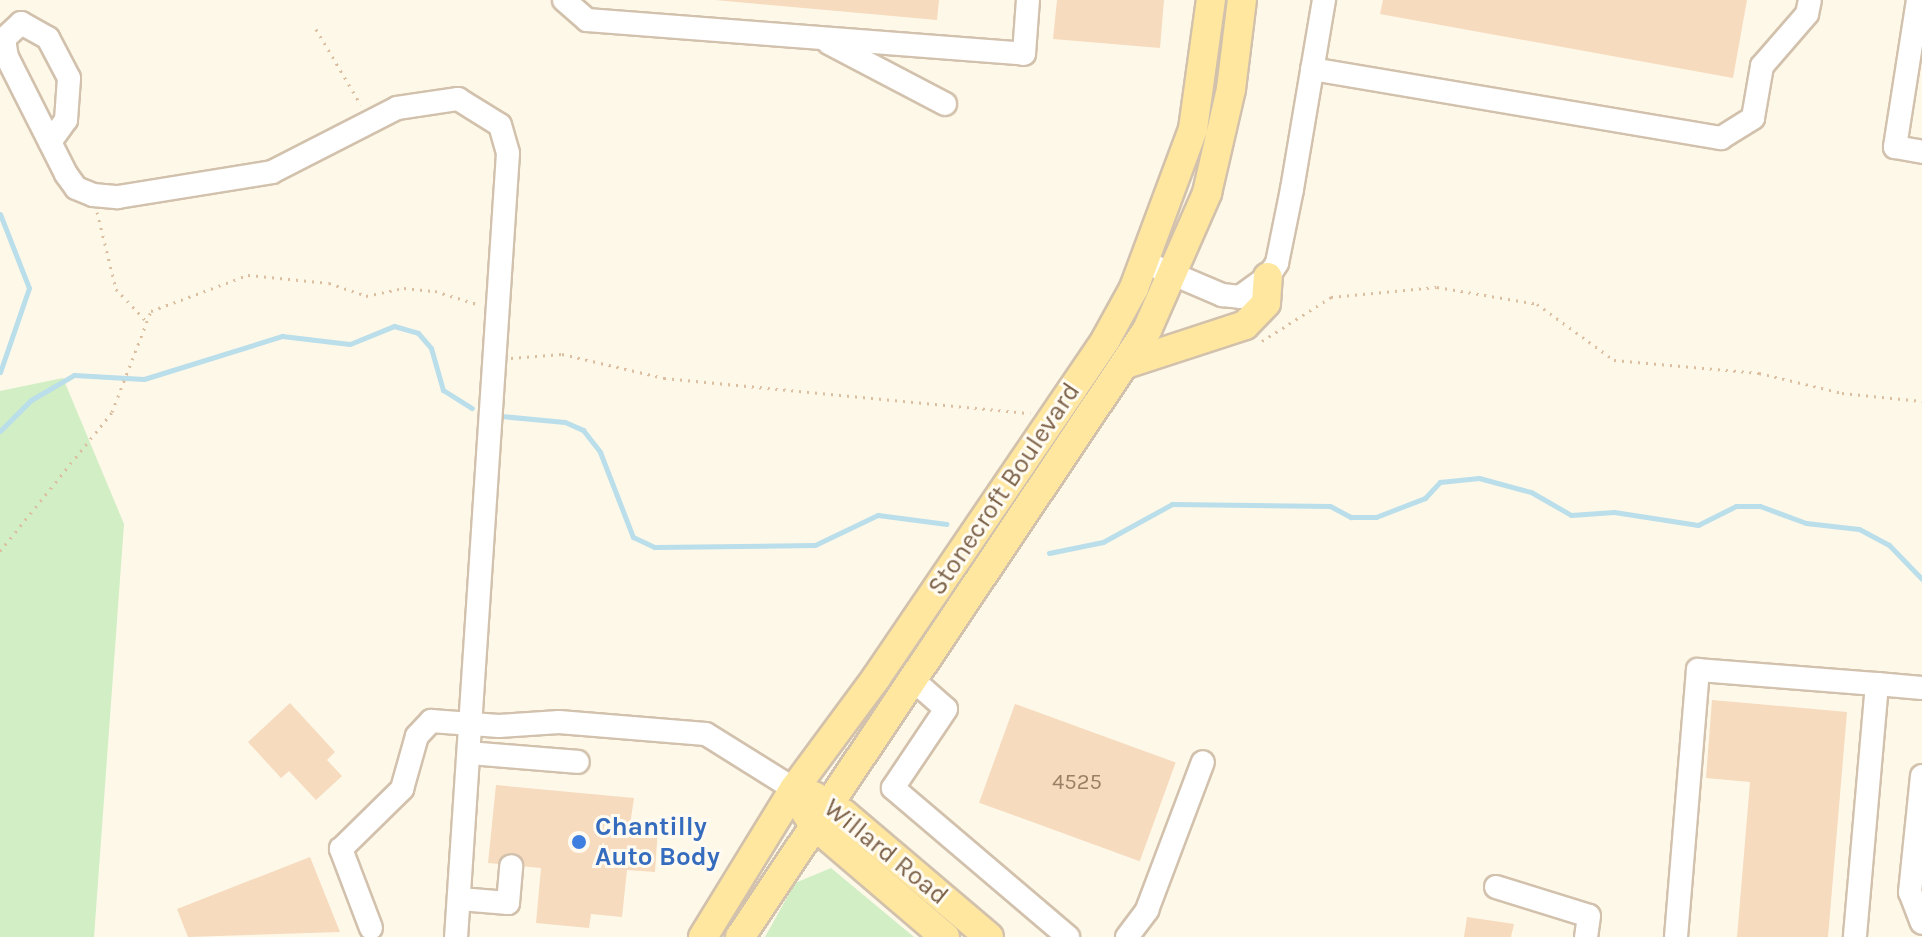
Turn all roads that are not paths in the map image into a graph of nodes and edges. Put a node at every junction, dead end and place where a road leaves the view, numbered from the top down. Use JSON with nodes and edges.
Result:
{"nodes":[{"id":1,"x":564,"y":0,"type":"edge"},
{"id":2,"x":1028,"y":0,"type":"edge"},
{"id":3,"x":1211,"y":0,"type":"edge"},
{"id":4,"x":1242,"y":0,"type":"edge"},
{"id":5,"x":1324,"y":0,"type":"edge"},
{"id":6,"x":1810,"y":0,"type":"edge"},
{"id":7,"x":1918,"y":0,"type":"edge"},
{"id":8,"x":821,"y":38,"type":"junction"},
{"id":9,"x":1312,"y":69,"type":"junction"},
{"id":10,"x":945,"y":104,"type":"dead end"},
{"id":11,"x":50,"y":142,"type":"junction"},
{"id":12,"x":1922,"y":152,"type":"edge"},
{"id":13,"x":1147,"y":263,"type":"junction"},
{"id":14,"x":1174,"y":275,"type":"junction"},
{"id":15,"x":1268,"y":277,"type":"junction"},
{"id":16,"x":1129,"y":363,"type":"junction"},
{"id":17,"x":912,"y":679,"type":"junction"},
{"id":18,"x":1877,"y":684,"type":"junction"},
{"id":19,"x":1922,"y":688,"type":"edge"},
{"id":20,"x":471,"y":722,"type":"junction"},
{"id":21,"x":469,"y":753,"type":"junction"},
{"id":22,"x":578,"y":762,"type":"dead end"},
{"id":23,"x":1203,"y":762,"type":"dead end"},
{"id":24,"x":1922,"y":776,"type":"edge"},
{"id":25,"x":794,"y":789,"type":"junction"},
{"id":26,"x":821,"y":813,"type":"junction"},
{"id":27,"x":511,"y":866,"type":"dead end"},
{"id":28,"x":1496,"y":887,"type":"dead end"},
{"id":29,"x":460,"y":899,"type":"junction"},
{"id":30,"x":1922,"y":923,"type":"edge"},
{"id":31,"x":371,"y":928,"type":"dead end"},
{"id":32,"x":456,"y":937,"type":"edge"},
{"id":33,"x":703,"y":937,"type":"edge"},
{"id":34,"x":740,"y":937,"type":"edge"},
{"id":35,"x":945,"y":937,"type":"edge"},
{"id":36,"x":989,"y":937,"type":"edge"},
{"id":37,"x":1068,"y":937,"type":"edge"},
{"id":38,"x":1127,"y":937,"type":"edge"},
{"id":39,"x":1586,"y":937,"type":"edge"},
{"id":40,"x":1676,"y":937,"type":"edge"},
{"id":41,"x":1855,"y":937,"type":"edge"}],
"edges":[{"from":1,"to":8,"type":"street"},
{"from":2,"to":8,"type":"street"},
{"from":3,"to":13,"type":"main road","name":"Stonecroft Boulevard"},
{"from":4,"to":14,"type":"main road","name":"Stonecroft Boulevard"},
{"from":5,"to":9,"type":"street"},
{"from":6,"to":9,"type":"street"},
{"from":7,"to":12,"type":"street"},
{"from":8,"to":10,"type":"street"},
{"from":9,"to":15,"type":"street"},
{"from":11,"to":11,"type":"street"},
{"from":11,"to":20,"type":"street"},
{"from":13,"to":14,"type":"street"},
{"from":13,"to":25,"type":"main road","name":"Stonecroft Boulevard"},
{"from":14,"to":15,"type":"street"},
{"from":14,"to":16,"type":"main road","name":"Stonecroft Boulevard"},
{"from":15,"to":16,"type":"main road"},
{"from":16,"to":17,"type":"main road","name":"Stonecroft Boulevard"},
{"from":17,"to":26,"type":"main road","name":"Stonecroft Boulevard"},
{"from":17,"to":37,"type":"street"},
{"from":18,"to":19,"type":"street"},
{"from":18,"to":40,"type":"street"},
{"from":18,"to":41,"type":"street"},
{"from":20,"to":21,"type":"street"},
{"from":20,"to":25,"type":"street"},
{"from":20,"to":31,"type":"street"},
{"from":21,"to":22,"type":"street"},
{"from":21,"to":29,"type":"street"},
{"from":23,"to":38,"type":"street"},
{"from":24,"to":30,"type":"street"},
{"from":25,"to":26,"type":"main road","name":"Willard Road"},
{"from":25,"to":33,"type":"main road","name":"Stonecroft Boulevard"},
{"from":26,"to":34,"type":"main road","name":"Stonecroft Boulevard"},
{"from":26,"to":35,"type":"main road","name":"Willard Road"},
{"from":26,"to":36,"type":"main road","name":"Willard Road"},
{"from":27,"to":29,"type":"street"},
{"from":28,"to":39,"type":"street"},
{"from":29,"to":32,"type":"street"}]}
